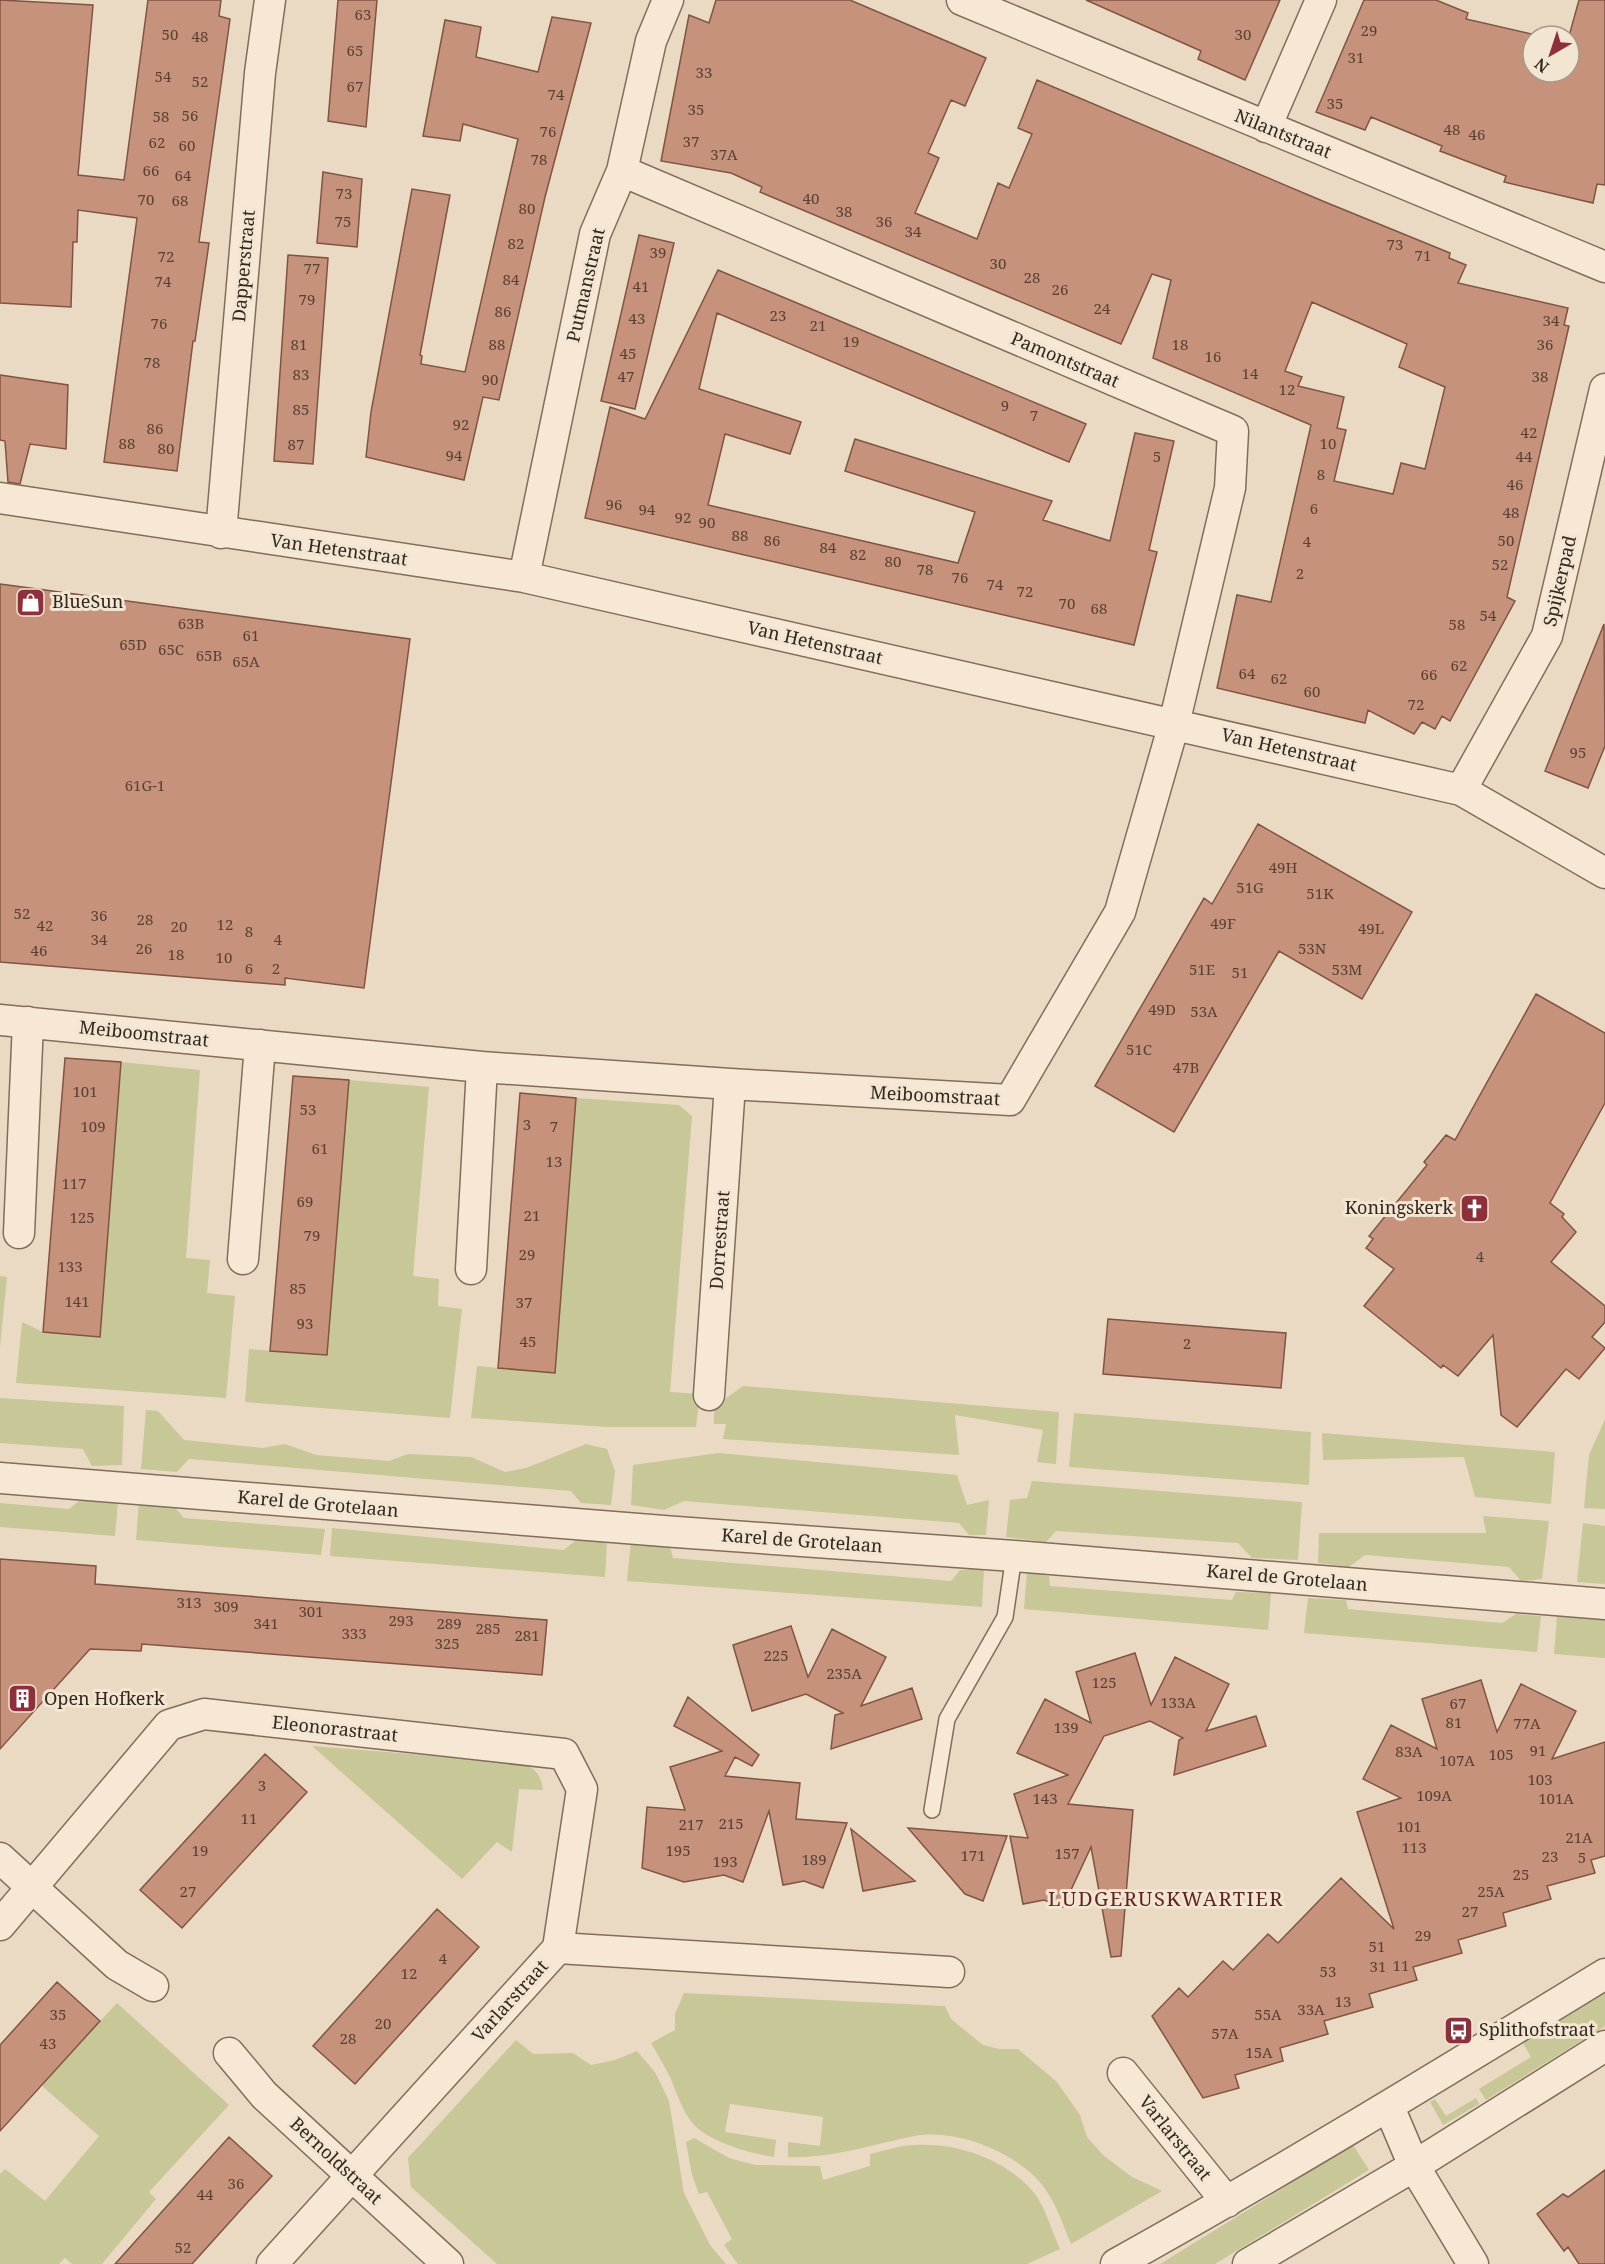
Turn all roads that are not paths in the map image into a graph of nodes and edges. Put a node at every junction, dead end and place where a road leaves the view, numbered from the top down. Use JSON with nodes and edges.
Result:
{"nodes":[{"id":1,"x":270,"y":0,"type":"edge"},
{"id":2,"x":668,"y":0,"type":"edge"},
{"id":3,"x":962,"y":0,"type":"edge"},
{"id":4,"x":1321,"y":0,"type":"edge"},
{"id":5,"x":1266,"y":127,"type":"junction"},
{"id":6,"x":622,"y":171,"type":"junction"},
{"id":7,"x":1605,"y":267,"type":"edge"},
{"id":8,"x":1605,"y":389,"type":"edge"},
{"id":9,"x":0,"y":498,"type":"edge"},
{"id":10,"x":221,"y":533,"type":"junction"},
{"id":11,"x":524,"y":577,"type":"junction"},
{"id":12,"x":1174,"y":723,"type":"junction"},
{"id":13,"x":1461,"y":790,"type":"junction"},
{"id":14,"x":1605,"y":873,"type":"edge"},
{"id":15,"x":14,"y":1021,"type":"edge"},
{"id":16,"x":260,"y":1045,"type":"junction"},
{"id":17,"x":482,"y":1066,"type":"junction"},
{"id":18,"x":730,"y":1084,"type":"junction"},
{"id":19,"x":19,"y":1233,"type":"dead end"},
{"id":20,"x":243,"y":1259,"type":"dead end"},
{"id":21,"x":471,"y":1269,"type":"dead end"},
{"id":22,"x":709,"y":1395,"type":"dead end"},
{"id":23,"x":0,"y":1478,"type":"edge"},
{"id":24,"x":1014,"y":1556,"type":"junction"},
{"id":25,"x":1605,"y":1604,"type":"edge"},
{"id":26,"x":932,"y":1810,"type":"dead end"},
{"id":27,"x":0,"y":1858,"type":"edge"},
{"id":28,"x":32,"y":1887,"type":"junction"},
{"id":29,"x":0,"y":1925,"type":"edge"},
{"id":30,"x":558,"y":1948,"type":"junction"},
{"id":31,"x":949,"y":1972,"type":"dead end"},
{"id":32,"x":1605,"y":1974,"type":"edge"},
{"id":33,"x":153,"y":1986,"type":"dead end"},
{"id":34,"x":1605,"y":2046,"type":"edge"},
{"id":35,"x":229,"y":2054,"type":"dead end"},
{"id":36,"x":1123,"y":2073,"type":"dead end"},
{"id":37,"x":1389,"y":2107,"type":"junction"},
{"id":38,"x":1414,"y":2166,"type":"junction"},
{"id":39,"x":352,"y":2176,"type":"junction"},
{"id":40,"x":1227,"y":2202,"type":"junction"},
{"id":41,"x":272,"y":2264,"type":"edge"},
{"id":42,"x":448,"y":2264,"type":"edge"},
{"id":43,"x":1116,"y":2264,"type":"edge"},
{"id":44,"x":1248,"y":2264,"type":"edge"},
{"id":45,"x":1473,"y":2264,"type":"edge"}],
"edges":[{"from":1,"to":10,"type":"street","name":"Dapperstraat"},
{"from":2,"to":6,"type":"street","name":"Putmanstraat"},
{"from":3,"to":5,"type":"street","name":"Nilantstraat"},
{"from":4,"to":5,"type":"street"},
{"from":5,"to":7,"type":"street","name":"Nilantstraat"},
{"from":6,"to":11,"type":"street","name":"Putmanstraat"},
{"from":6,"to":12,"type":"street","name":"Pamontstraat"},
{"from":8,"to":13,"type":"street","name":"Spijkerpad"},
{"from":9,"to":10,"type":"street","name":"Van Hetenstraat"},
{"from":10,"to":11,"type":"street","name":"Van Hetenstraat"},
{"from":11,"to":12,"type":"street","name":"Van Hetenstraat"},
{"from":12,"to":13,"type":"street","name":"Van Hetenstraat"},
{"from":12,"to":18,"type":"street","name":"Meiboomstraat"},
{"from":13,"to":14,"type":"street","name":"Van Hetenstraat"},
{"from":15,"to":16,"type":"street","name":"Meiboomstraat"},
{"from":15,"to":19,"type":"street","name":"Meiboomstraat"},
{"from":16,"to":17,"type":"street","name":"Meiboomstraat"},
{"from":16,"to":20,"type":"street"},
{"from":17,"to":18,"type":"street","name":"Meiboomstraat"},
{"from":17,"to":21,"type":"street"},
{"from":18,"to":22,"type":"street","name":"Dorrestraat"},
{"from":23,"to":24,"type":"street","name":"Karel de Grotelaan"},
{"from":24,"to":25,"type":"street","name":"Karel de Grotelaan"},
{"from":24,"to":26,"type":"lane"},
{"from":27,"to":28,"type":"street"},
{"from":28,"to":29,"type":"street","name":"Eleonorastraat"},
{"from":28,"to":30,"type":"street","name":"Eleonorastraat"},
{"from":28,"to":33,"type":"street"},
{"from":30,"to":31,"type":"street","name":"Varlarstraat"},
{"from":30,"to":39,"type":"street","name":"Varlarstraat"},
{"from":32,"to":37,"type":"street"},
{"from":34,"to":38,"type":"street"},
{"from":35,"to":39,"type":"street","name":"Bernoldstraat"},
{"from":36,"to":40,"type":"street","name":"Varlarstraat"},
{"from":37,"to":38,"type":"street"},
{"from":37,"to":40,"type":"street"},
{"from":38,"to":44,"type":"street"},
{"from":38,"to":45,"type":"street"},
{"from":39,"to":41,"type":"street","name":"Varlarstraat"},
{"from":39,"to":42,"type":"street","name":"Bernoldstraat"},
{"from":40,"to":43,"type":"street"}]}
